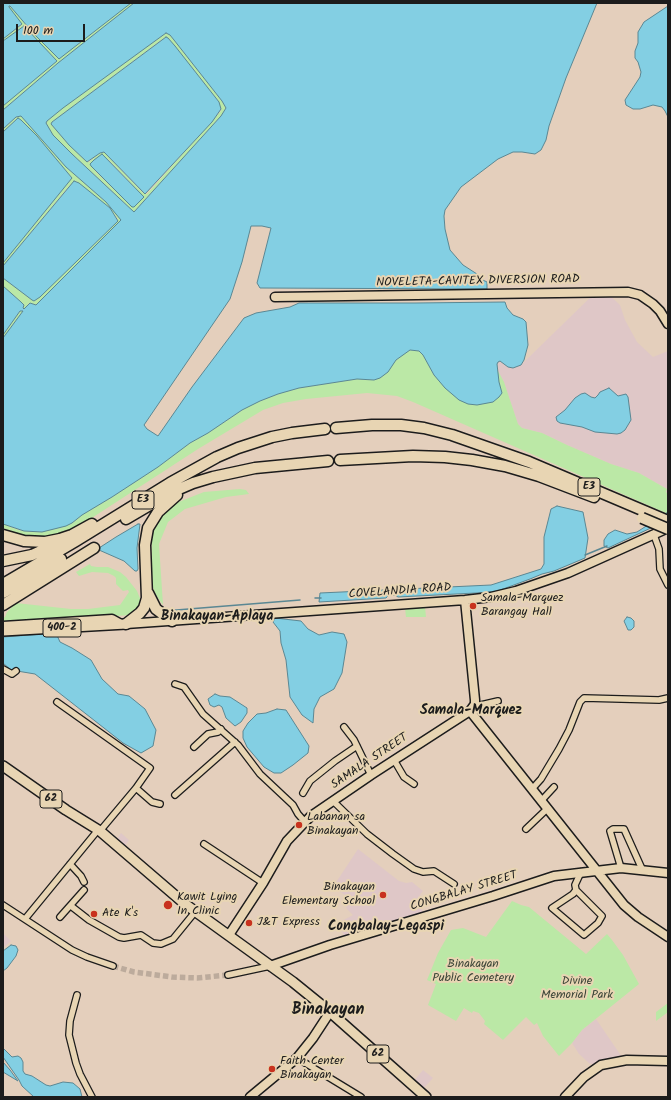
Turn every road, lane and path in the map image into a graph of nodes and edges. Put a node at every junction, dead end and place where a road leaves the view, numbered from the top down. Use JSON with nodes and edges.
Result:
{"nodes":[{"id":1,"x":275,"y":297,"type":"dead end"},
{"id":2,"x":668,"y":324,"type":"edge"},
{"id":3,"x":336,"y":428,"type":"dead end"},
{"id":4,"x":325,"y":429,"type":"dead end"},
{"id":5,"x":340,"y":460,"type":"dead end"},
{"id":6,"x":328,"y":461,"type":"dead end"},
{"id":7,"x":202,"y":465,"type":"junction"},
{"id":8,"x":187,"y":485,"type":"junction"},
{"id":9,"x":645,"y":515,"type":"junction"},
{"id":10,"x":668,"y":521,"type":"edge"},
{"id":11,"x":664,"y":532,"type":"edge"},
{"id":12,"x":3,"y":535,"type":"edge"},
{"id":13,"x":72,"y":535,"type":"junction"},
{"id":14,"x":89,"y":542,"type":"junction"},
{"id":15,"x":3,"y":561,"type":"edge"},
{"id":16,"x":3,"y":584,"type":"edge"},
{"id":17,"x":668,"y":585,"type":"edge"},
{"id":18,"x":3,"y":592,"type":"edge"},
{"id":19,"x":148,"y":593,"type":"junction"},
{"id":20,"x":465,"y":600,"type":"junction"},
{"id":21,"x":3,"y":606,"type":"edge"},
{"id":22,"x":172,"y":621,"type":"junction"},
{"id":23,"x":124,"y":624,"type":"junction"},
{"id":24,"x":3,"y":626,"type":"edge"},
{"id":25,"x":3,"y":632,"type":"edge"},
{"id":26,"x":3,"y":669,"type":"edge"},
{"id":27,"x":16,"y":672,"type":"dead end"},
{"id":28,"x":175,"y":684,"type":"dead end"},
{"id":29,"x":668,"y":698,"type":"edge"},
{"id":30,"x":498,"y":701,"type":"dead end"},
{"id":31,"x":57,"y":702,"type":"dead end"},
{"id":32,"x":471,"y":709,"type":"junction"},
{"id":33,"x":344,"y":727,"type":"dead end"},
{"id":34,"x":221,"y":729,"type":"junction"},
{"id":35,"x":235,"y":742,"type":"junction"},
{"id":36,"x":357,"y":746,"type":"junction"},
{"id":37,"x":194,"y":747,"type":"dead end"},
{"id":38,"x":394,"y":760,"type":"junction"},
{"id":39,"x":3,"y":766,"type":"edge"},
{"id":40,"x":371,"y":775,"type":"junction"},
{"id":41,"x":414,"y":784,"type":"dead end"},
{"id":42,"x":554,"y":787,"type":"dead end"},
{"id":43,"x":136,"y":788,"type":"junction"},
{"id":44,"x":532,"y":788,"type":"junction"},
{"id":45,"x":303,"y":793,"type":"dead end"},
{"id":46,"x":175,"y":795,"type":"dead end"},
{"id":47,"x":542,"y":800,"type":"junction"},
{"id":48,"x":333,"y":801,"type":"junction"},
{"id":49,"x":160,"y":804,"type":"dead end"},
{"id":50,"x":548,"y":808,"type":"junction"},
{"id":51,"x":305,"y":822,"type":"junction"},
{"id":52,"x":526,"y":829,"type":"dead end"},
{"id":53,"x":99,"y":831,"type":"junction"},
{"id":54,"x":204,"y":844,"type":"dead end"},
{"id":55,"x":70,"y":864,"type":"junction"},
{"id":56,"x":621,"y":868,"type":"junction"},
{"id":57,"x":642,"y":870,"type":"junction"},
{"id":58,"x":597,"y":871,"type":"junction"},
{"id":59,"x":581,"y":872,"type":"junction"},
{"id":60,"x":668,"y":873,"type":"edge"},
{"id":61,"x":84,"y":882,"type":"dead end"},
{"id":62,"x":263,"y":883,"type":"junction"},
{"id":63,"x":454,"y":884,"type":"dead end"},
{"id":64,"x":84,"y":890,"type":"dead end"},
{"id":65,"x":576,"y":890,"type":"junction"},
{"id":66,"x":3,"y":904,"type":"edge"},
{"id":67,"x":71,"y":906,"type":"junction"},
{"id":68,"x":195,"y":912,"type":"junction"},
{"id":69,"x":60,"y":918,"type":"dead end"},
{"id":70,"x":25,"y":919,"type":"junction"},
{"id":71,"x":229,"y":935,"type":"junction"},
{"id":72,"x":668,"y":937,"type":"edge"},
{"id":73,"x":114,"y":966,"type":"tunnel mouth"},
{"id":74,"x":270,"y":966,"type":"junction"},
{"id":75,"x":228,"y":975,"type":"tunnel mouth"},
{"id":76,"x":77,"y":995,"type":"dead end"},
{"id":77,"x":330,"y":1012,"type":"junction"},
{"id":78,"x":297,"y":1058,"type":"junction"},
{"id":79,"x":668,"y":1061,"type":"edge"},
{"id":80,"x":92,"y":1097,"type":"edge"},
{"id":81,"x":250,"y":1097,"type":"edge"},
{"id":82,"x":361,"y":1097,"type":"edge"},
{"id":83,"x":426,"y":1097,"type":"edge"},
{"id":84,"x":565,"y":1097,"type":"edge"}],
"edges":[{"from":1,"to":2,"type":"main road","name":"NOVELETA-CAVITEX DIVERSION ROAD"},
{"from":3,"to":9,"type":"highway","number":"E3"},
{"from":4,"to":7,"type":"highway","number":"E3"},
{"from":5,"to":9,"type":"highway","number":"E3"},
{"from":6,"to":8,"type":"highway","number":"E3"},
{"from":7,"to":13,"type":"highway"},
{"from":7,"to":14,"type":"highway","number":"E3"},
{"from":8,"to":14,"type":"highway","number":"E3"},
{"from":8,"to":19,"type":"highway"},
{"from":9,"to":10,"type":"highway","number":"E3"},
{"from":9,"to":11,"type":"highway","number":"E3","bridge":true},
{"from":11,"to":17,"type":"street"},
{"from":11,"to":20,"type":"main road","name":"COVELANDIA ROAD","number":"400-2"},
{"from":12,"to":13,"type":"highway"},
{"from":13,"to":15,"type":"highway"},
{"from":14,"to":16,"type":"highway","number":"E3"},
{"from":14,"to":18,"type":"highway","number":"E3"},
{"from":14,"to":21,"type":"highway"},
{"from":19,"to":22,"type":"highway"},
{"from":19,"to":23,"type":"highway"},
{"from":20,"to":22,"type":"main road","name":"COVELANDIA ROAD","number":"400-2"},
{"from":20,"to":32,"type":"main road"},
{"from":22,"to":23,"type":"main road","name":"COVELANDIA ROAD","number":"400-2"},
{"from":23,"to":24,"type":"main road","name":"COVELANDIA ROAD","number":"400-2"},
{"from":23,"to":25,"type":"main road","name":"COVELANDIA ROAD","number":"400-2"},
{"from":26,"to":27,"type":"street"},
{"from":28,"to":34,"type":"street"},
{"from":29,"to":44,"type":"street"},
{"from":30,"to":32,"type":"street"},
{"from":31,"to":43,"type":"street"},
{"from":32,"to":38,"type":"main road","name":"SAMALA STREET"},
{"from":32,"to":44,"type":"main road"},
{"from":33,"to":36,"type":"street"},
{"from":34,"to":35,"type":"street"},
{"from":34,"to":37,"type":"street"},
{"from":35,"to":46,"type":"street"},
{"from":35,"to":51,"type":"street"},
{"from":36,"to":40,"type":"street"},
{"from":36,"to":45,"type":"street"},
{"from":38,"to":40,"type":"main road","name":"SAMALA STREET"},
{"from":38,"to":41,"type":"street"},
{"from":39,"to":53,"type":"main road","number":"62"},
{"from":40,"to":48,"type":"main road","name":"SAMALA STREET"},
{"from":42,"to":47,"type":"street"},
{"from":43,"to":49,"type":"street"},
{"from":43,"to":53,"type":"street"},
{"from":44,"to":47,"type":"main road"},
{"from":47,"to":50,"type":"main road"},
{"from":48,"to":51,"type":"main road","name":"SAMALA STREET"},
{"from":48,"to":63,"type":"street"},
{"from":50,"to":52,"type":"street"},
{"from":50,"to":58,"type":"main road"},
{"from":51,"to":62,"type":"main road","name":"SAMALA STREET"},
{"from":53,"to":55,"type":"street"},
{"from":53,"to":68,"type":"main road","number":"62"},
{"from":54,"to":62,"type":"street"},
{"from":55,"to":61,"type":"street"},
{"from":55,"to":70,"type":"street"},
{"from":56,"to":57,"type":"main road","name":"CONGBALAY STREET"},
{"from":56,"to":57,"type":"street"},
{"from":56,"to":58,"type":"main road","name":"CONGBALAY STREET"},
{"from":57,"to":60,"type":"main road","name":"CONGBALAY STREET"},
{"from":58,"to":59,"type":"main road","name":"CONGBALAY STREET"},
{"from":58,"to":72,"type":"main road"},
{"from":59,"to":65,"type":"street"},
{"from":59,"to":74,"type":"main road","name":"CONGBALAY STREET"},
{"from":62,"to":71,"type":"main road","name":"SAMALA STREET"},
{"from":64,"to":67,"type":"street"},
{"from":65,"to":65,"type":"street"},
{"from":66,"to":70,"type":"street"},
{"from":67,"to":68,"type":"street"},
{"from":67,"to":69,"type":"street"},
{"from":68,"to":71,"type":"main road","number":"62"},
{"from":70,"to":73,"type":"street"},
{"from":71,"to":74,"type":"main road","number":"62"},
{"from":74,"to":75,"type":"street"},
{"from":74,"to":77,"type":"main road","number":"62"},
{"from":76,"to":80,"type":"street"},
{"from":77,"to":78,"type":"main road"},
{"from":77,"to":83,"type":"main road","number":"62"},
{"from":78,"to":81,"type":"main road"},
{"from":78,"to":82,"type":"street"},
{"from":79,"to":84,"type":"main road"}]}
